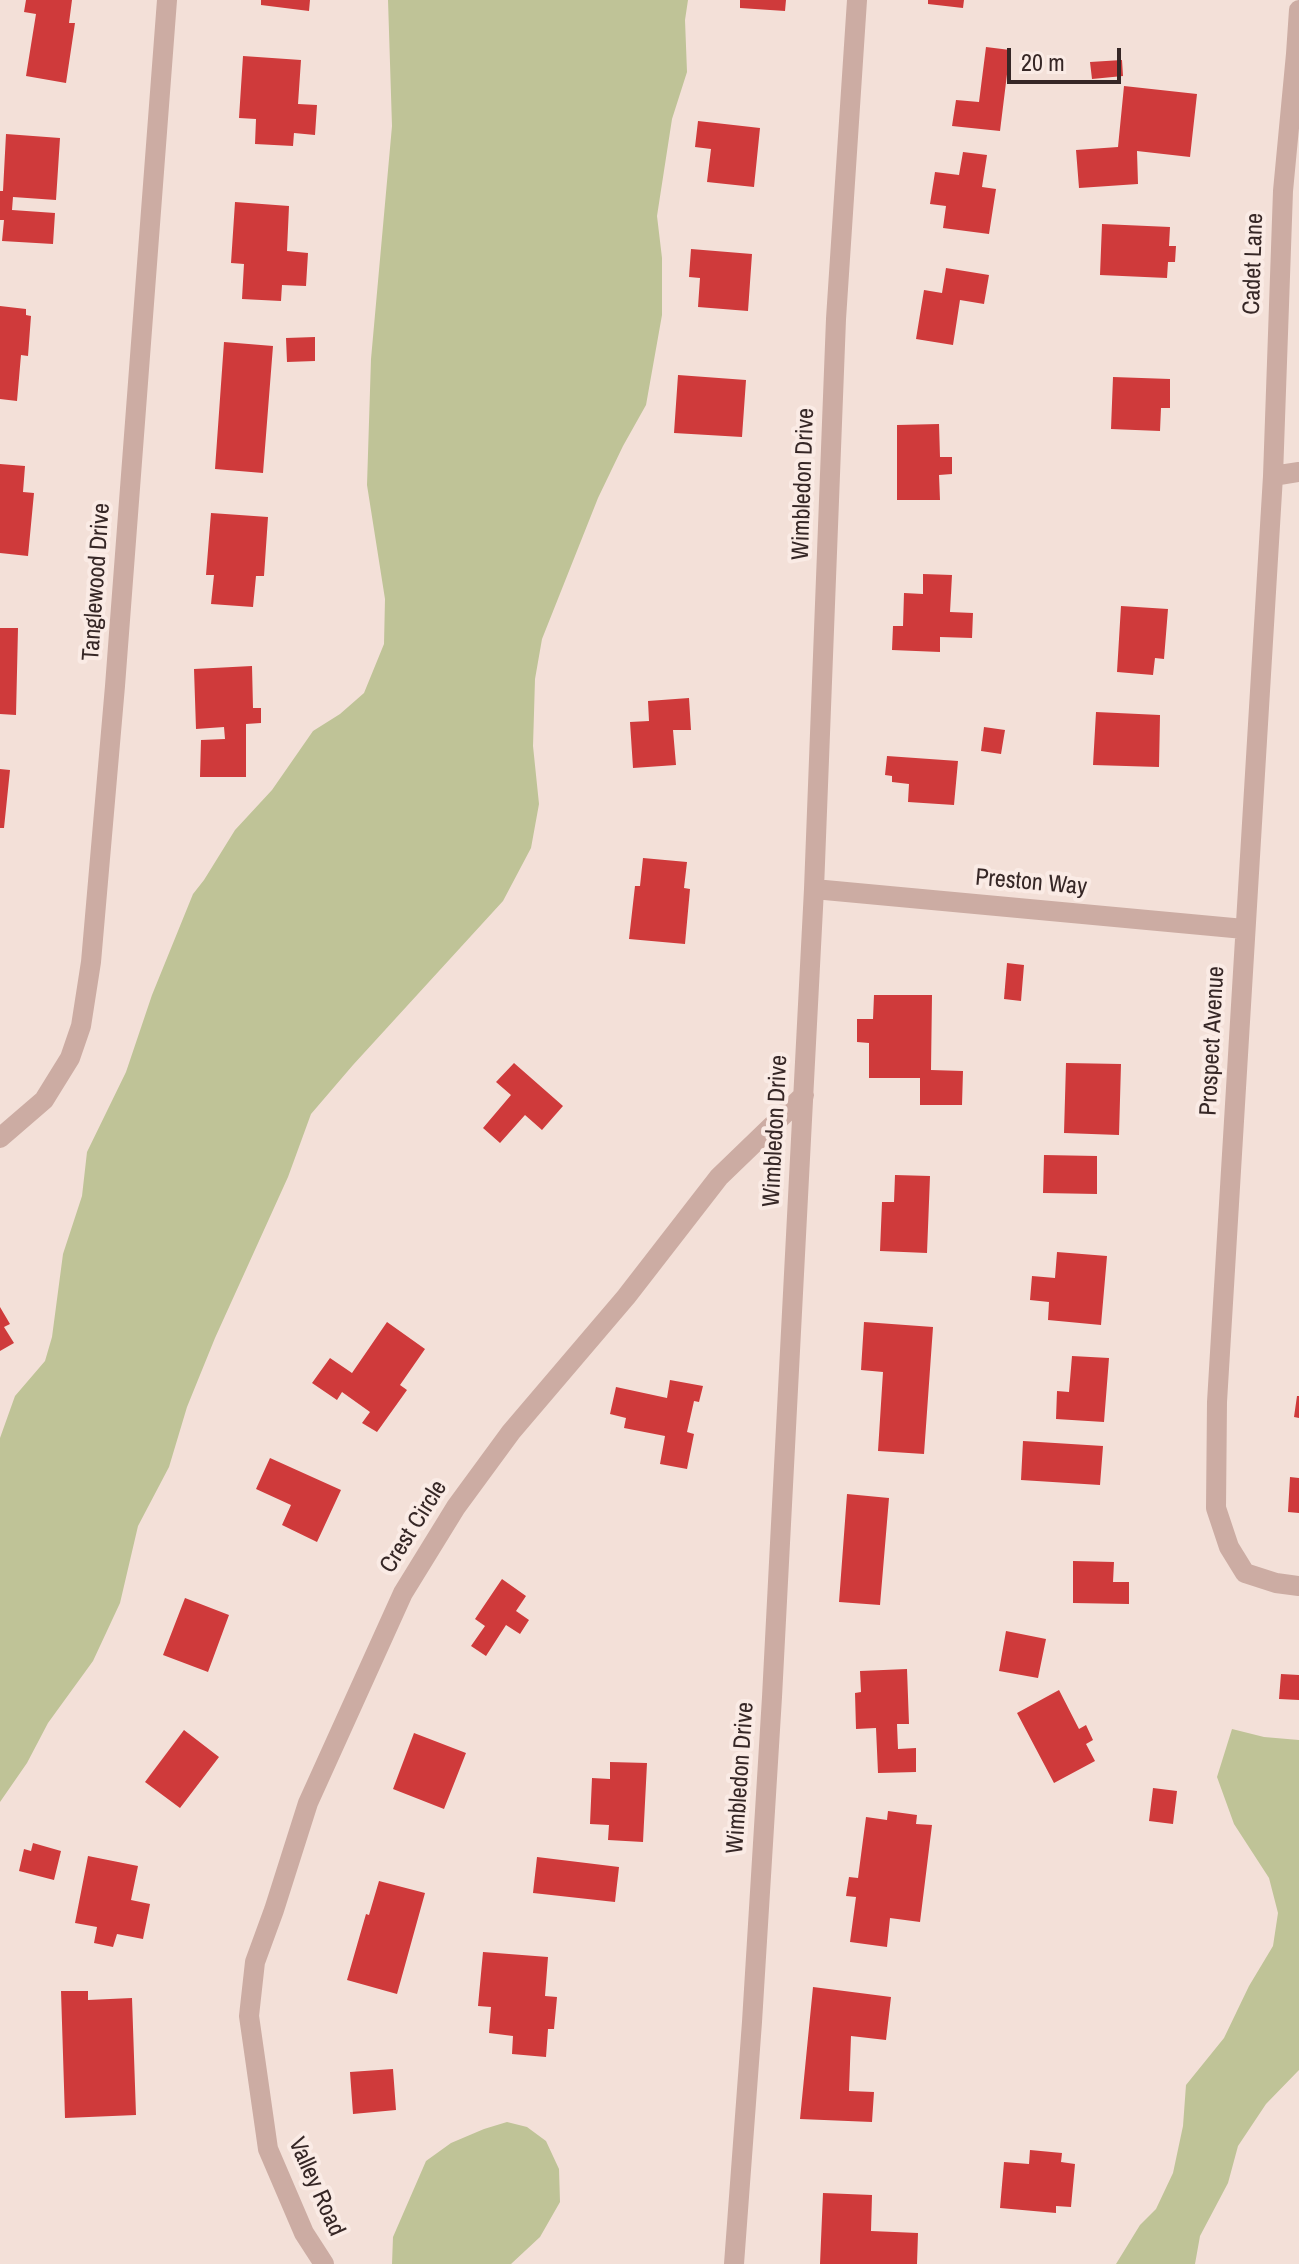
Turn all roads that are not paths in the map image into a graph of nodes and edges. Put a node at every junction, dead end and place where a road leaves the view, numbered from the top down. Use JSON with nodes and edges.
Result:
{"nodes":[{"id":1,"x":167,"y":0,"type":"edge"},
{"id":2,"x":857,"y":0,"type":"edge"},
{"id":3,"x":1299,"y":10,"type":"edge"},
{"id":4,"x":1298,"y":54,"type":"edge"},
{"id":5,"x":1299,"y":472,"type":"edge"},
{"id":6,"x":1273,"y":476,"type":"junction"},
{"id":7,"x":814,"y":889,"type":"junction"},
{"id":8,"x":1244,"y":929,"type":"junction"},
{"id":9,"x":804,"y":1095,"type":"junction"},
{"id":10,"x":0,"y":1138,"type":"edge"},
{"id":11,"x":1299,"y":1586,"type":"edge"},
{"id":12,"x":257,"y":2082,"type":"joint"},
{"id":13,"x":324,"y":2264,"type":"edge"},
{"id":14,"x":734,"y":2264,"type":"edge"}],
"edges":[{"from":1,"to":10,"type":"street","name":"Tanglewood Drive"},
{"from":2,"to":7,"type":"street","name":"Wimbledon Drive"},
{"from":3,"to":4,"type":"street","name":"Cadet Lane"},
{"from":4,"to":6,"type":"street","name":"Cadet Lane"},
{"from":5,"to":6,"type":"street"},
{"from":6,"to":8,"type":"street","name":"Prospect Avenue"},
{"from":7,"to":8,"type":"street","name":"Preston Way"},
{"from":7,"to":9,"type":"street","name":"Wimbledon Drive"},
{"from":8,"to":11,"type":"street","name":"Prospect Avenue"},
{"from":9,"to":12,"type":"street","name":"Crest Circle"},
{"from":9,"to":14,"type":"street","name":"Wimbledon Drive"},
{"from":12,"to":13,"type":"street","name":"Valley Road"}]}
